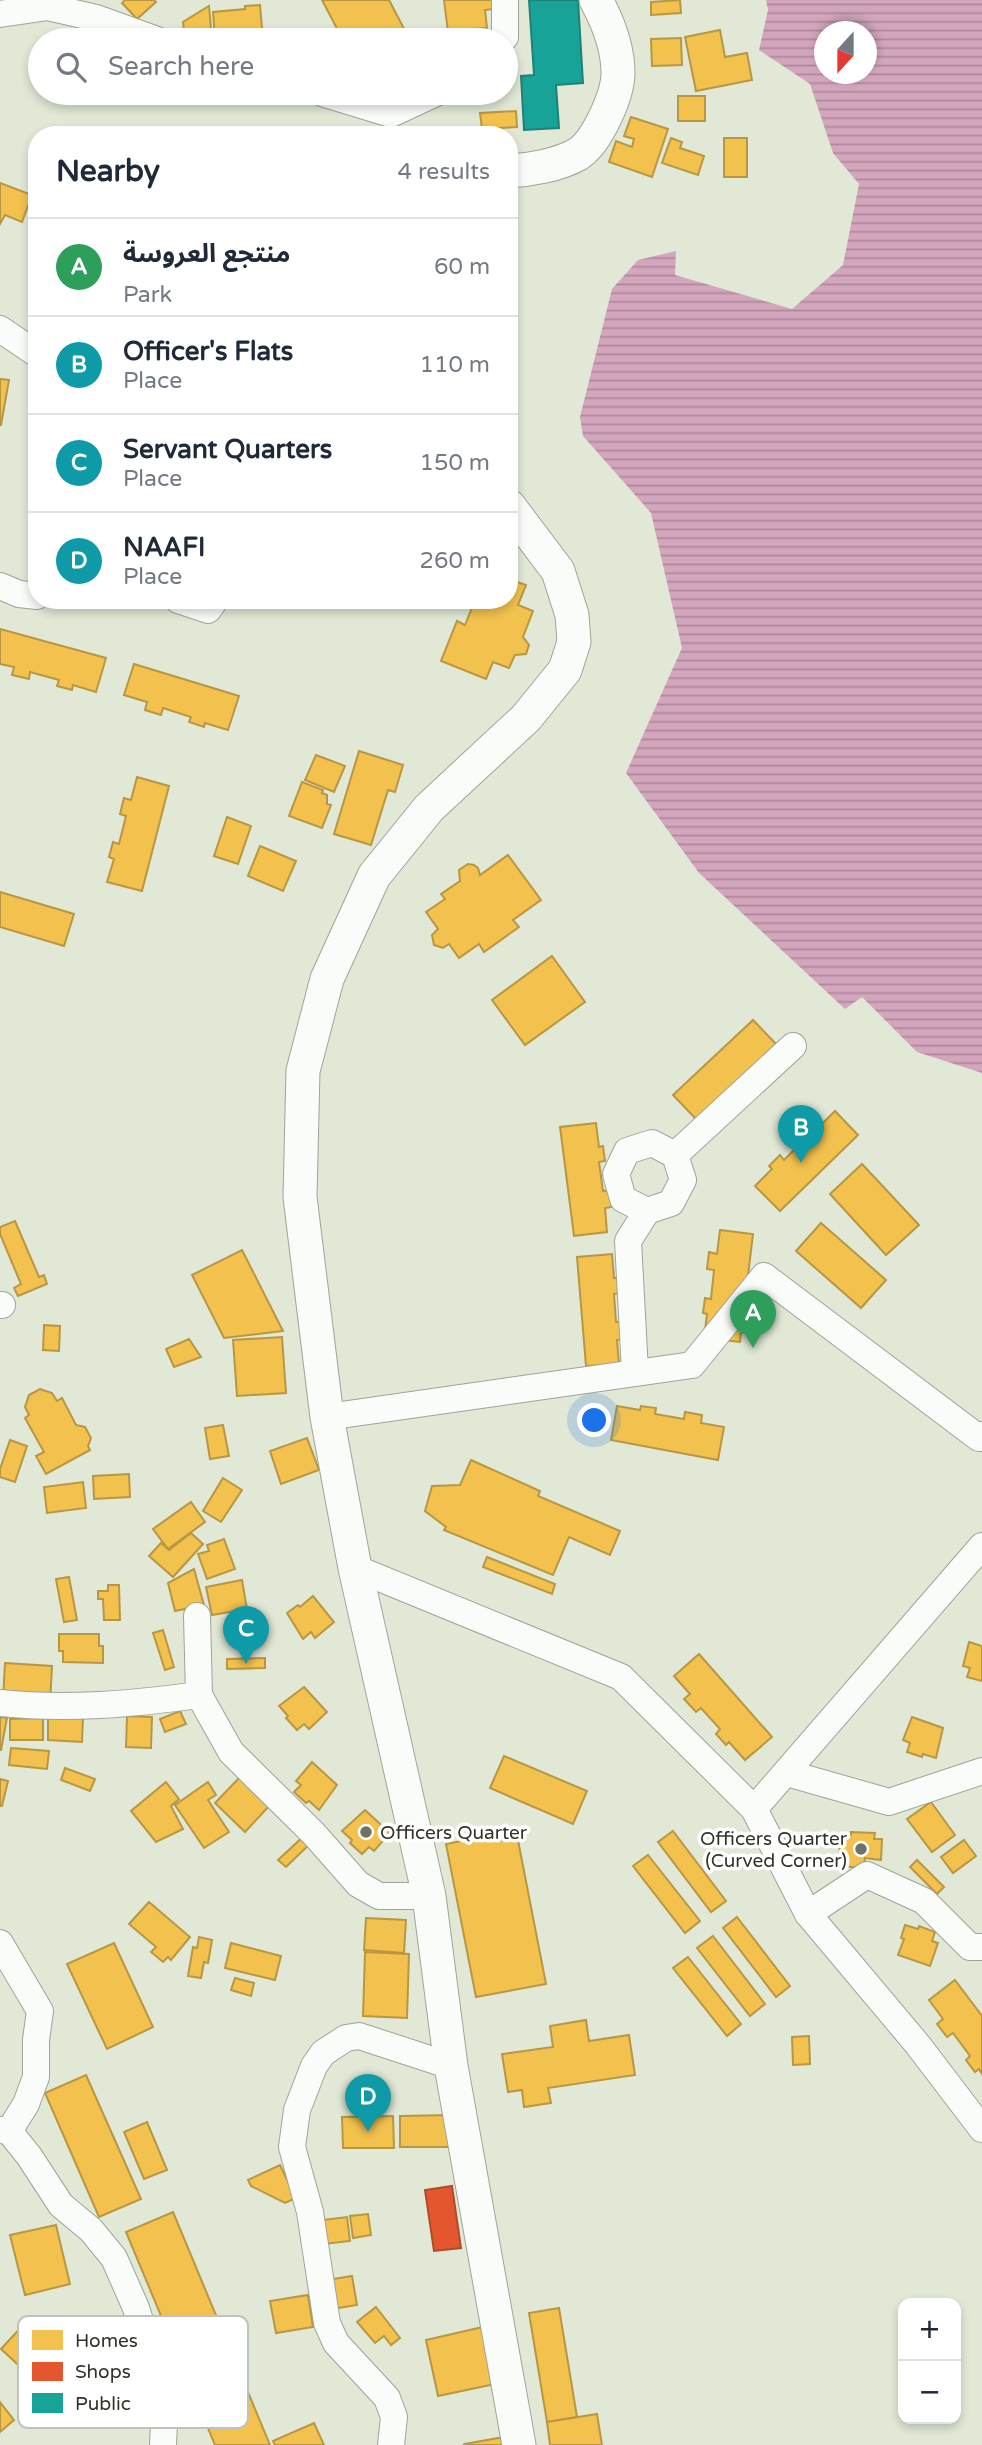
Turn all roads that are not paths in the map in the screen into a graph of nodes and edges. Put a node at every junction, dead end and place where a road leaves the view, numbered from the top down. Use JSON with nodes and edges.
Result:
{"nodes":[{"id":1,"x":505,"y":0,"type":"edge"},
{"id":2,"x":596,"y":0,"type":"edge"},
{"id":3,"x":46,"y":4,"type":"edge"},
{"id":4,"x":0,"y":14,"type":"edge"},
{"id":5,"x":124,"y":28,"type":"edge"},
{"id":6,"x":505,"y":28,"type":"edge"},
{"id":7,"x":361,"y":105,"type":"edge"},
{"id":8,"x":410,"y":105,"type":"edge"},
{"id":9,"x":518,"y":171,"type":"edge"},
{"id":10,"x":0,"y":329,"type":"edge"},
{"id":11,"x":28,"y":348,"type":"edge"},
{"id":12,"x":518,"y":518,"type":"edge"},
{"id":13,"x":0,"y":586,"type":"edge"},
{"id":14,"x":28,"y":595,"type":"edge"},
{"id":15,"x":793,"y":1046,"type":"dead end"},
{"id":16,"x":675,"y":1155,"type":"junction"},
{"id":17,"x":647,"y":1211,"type":"junction"},
{"id":18,"x":635,"y":1371,"type":"junction"},
{"id":19,"x":327,"y":1417,"type":"junction"},
{"id":20,"x":982,"y":1435,"type":"edge"},
{"id":21,"x":982,"y":1546,"type":"edge"},
{"id":22,"x":355,"y":1568,"type":"junction"},
{"id":23,"x":197,"y":1616,"type":"dead end"},
{"id":24,"x":199,"y":1695,"type":"junction"},
{"id":25,"x":0,"y":1703,"type":"edge"},
{"id":26,"x":982,"y":1771,"type":"edge"},
{"id":27,"x":787,"y":1773,"type":"junction"},
{"id":28,"x":754,"y":1809,"type":"junction"},
{"id":29,"x":429,"y":1896,"type":"junction"},
{"id":30,"x":808,"y":1914,"type":"junction"},
{"id":31,"x":0,"y":1944,"type":"edge"},
{"id":32,"x":982,"y":1947,"type":"edge"},
{"id":33,"x":451,"y":2066,"type":"junction"},
{"id":34,"x":982,"y":2129,"type":"edge"},
{"id":35,"x":4,"y":2131,"type":"edge"},
{"id":36,"x":139,"y":2316,"type":"edge"},
{"id":37,"x":391,"y":2445,"type":"edge"},
{"id":38,"x":519,"y":2445,"type":"edge"}],
"edges":[{"from":1,"to":6,"type":"street"},
{"from":2,"to":9,"type":"main road"},
{"from":3,"to":4,"type":"street"},
{"from":3,"to":5,"type":"street"},
{"from":7,"to":8,"type":"street"},
{"from":10,"to":11,"type":"street"},
{"from":12,"to":19,"type":"main road"},
{"from":13,"to":14,"type":"street"},
{"from":15,"to":16,"type":"street"},
{"from":16,"to":17,"type":"street"},
{"from":16,"to":17,"type":"street"},
{"from":17,"to":18,"type":"street"},
{"from":18,"to":19,"type":"street"},
{"from":18,"to":20,"type":"street"},
{"from":19,"to":22,"type":"main road"},
{"from":21,"to":27,"type":"street"},
{"from":22,"to":28,"type":"street"},
{"from":22,"to":29,"type":"main road"},
{"from":23,"to":24,"type":"street"},
{"from":24,"to":25,"type":"street"},
{"from":24,"to":29,"type":"street"},
{"from":26,"to":27,"type":"street"},
{"from":27,"to":28,"type":"street"},
{"from":28,"to":30,"type":"street"},
{"from":29,"to":33,"type":"main road"},
{"from":30,"to":32,"type":"street"},
{"from":30,"to":34,"type":"street"},
{"from":31,"to":35,"type":"street"},
{"from":33,"to":37,"type":"street"},
{"from":33,"to":38,"type":"main road"},
{"from":35,"to":36,"type":"street"}]}
